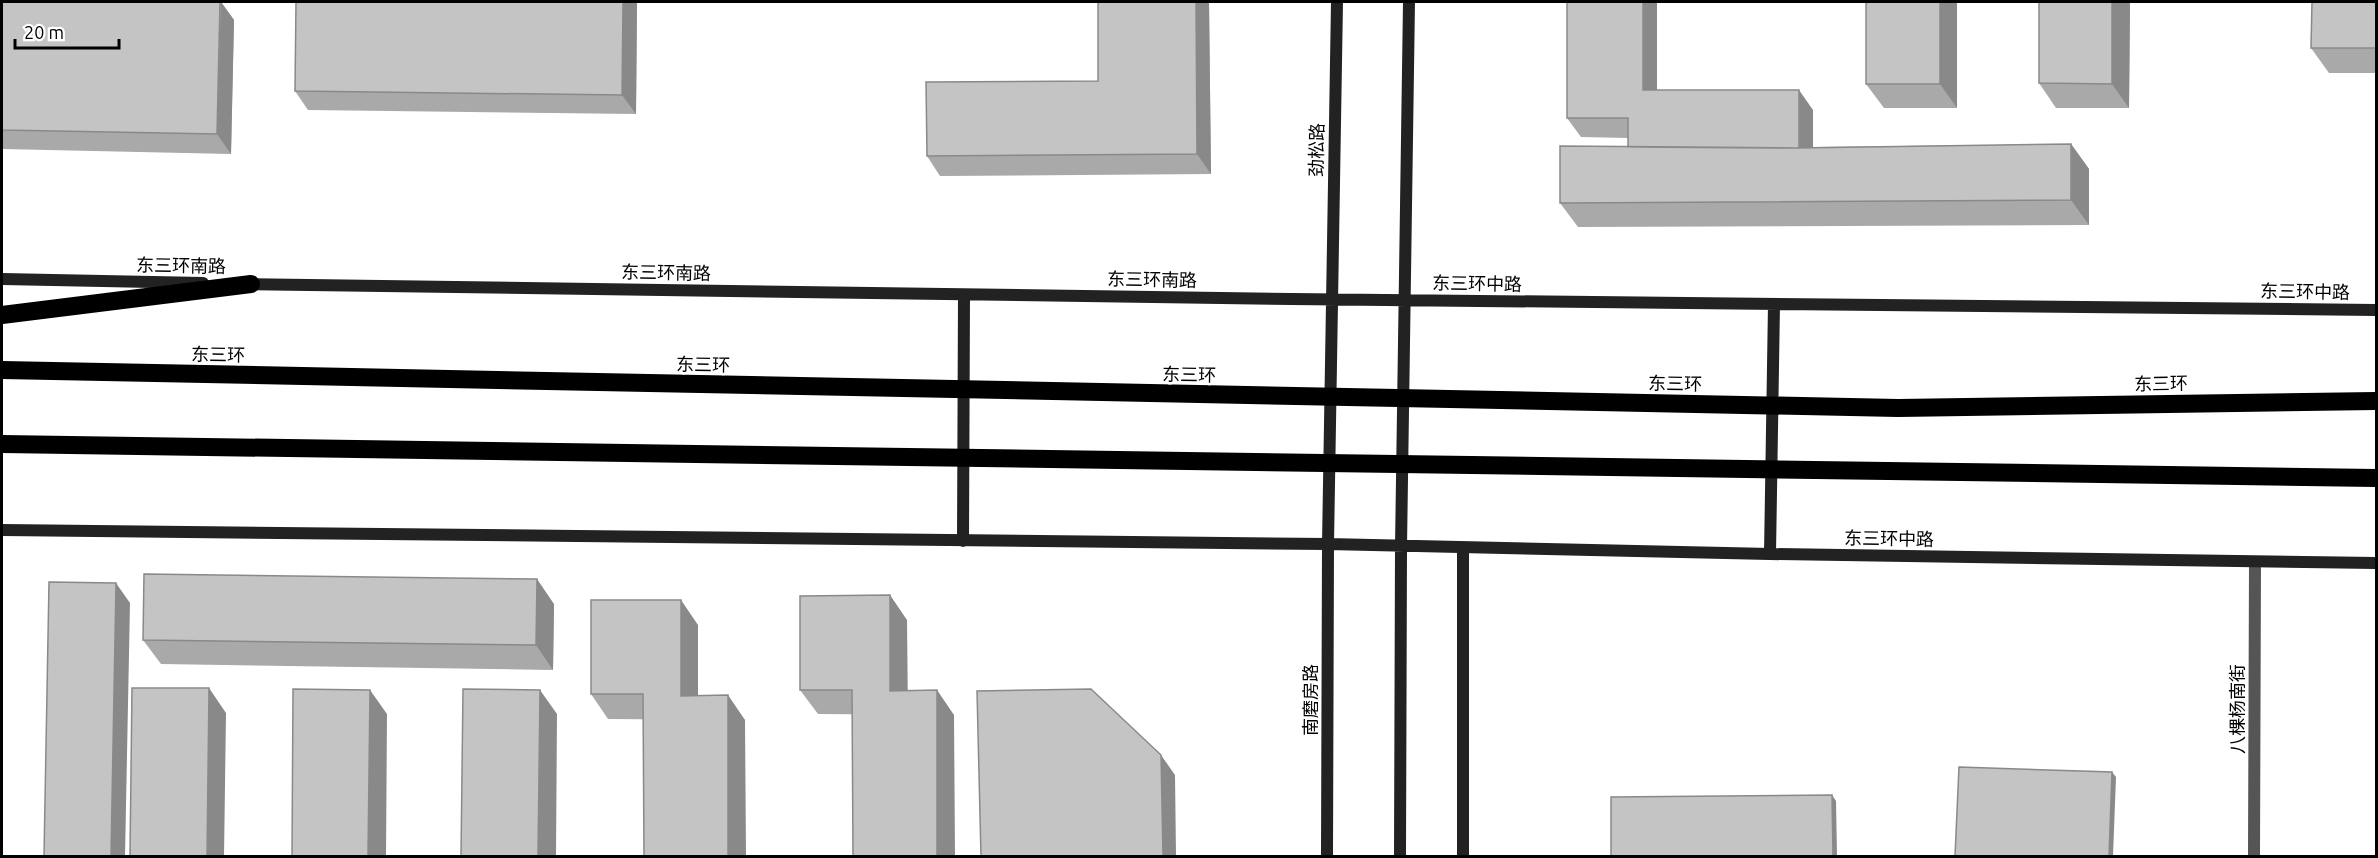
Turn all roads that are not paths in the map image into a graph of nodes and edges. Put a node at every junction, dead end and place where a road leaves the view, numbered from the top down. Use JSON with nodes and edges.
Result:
{"nodes":[{"id":1,"x":1337,"y":2,"type":"edge"},
{"id":2,"x":1409,"y":2,"type":"edge"},
{"id":3,"x":2,"y":279,"type":"edge"},
{"id":4,"x":251,"y":284,"type":"junction"},
{"id":5,"x":964,"y":295,"type":"junction"},
{"id":6,"x":1331,"y":300,"type":"junction"},
{"id":7,"x":1405,"y":300,"type":"junction"},
{"id":8,"x":1774,"y":304,"type":"junction"},
{"id":9,"x":2376,"y":310,"type":"edge"},
{"id":10,"x":2,"y":315,"type":"edge"},
{"id":11,"x":2,"y":370,"type":"edge"},
{"id":12,"x":2376,"y":401,"type":"edge"},
{"id":13,"x":2,"y":444,"type":"edge"},
{"id":14,"x":2376,"y":478,"type":"edge"},
{"id":15,"x":2,"y":530,"type":"edge"},
{"id":16,"x":963,"y":541,"type":"junction"},
{"id":17,"x":1328,"y":544,"type":"junction"},
{"id":18,"x":1401,"y":547,"type":"junction"},
{"id":19,"x":1463,"y":548,"type":"junction"},
{"id":20,"x":1770,"y":554,"type":"junction"},
{"id":21,"x":2255,"y":562,"type":"junction"},
{"id":22,"x":2376,"y":562,"type":"edge"},
{"id":23,"x":1327,"y":856,"type":"edge"},
{"id":24,"x":1400,"y":856,"type":"edge"},
{"id":25,"x":1463,"y":856,"type":"edge"},
{"id":26,"x":2254,"y":856,"type":"edge"}],
"edges":[{"from":1,"to":6,"type":"street","name":"劲松路"},
{"from":2,"to":7,"type":"street"},
{"from":3,"to":4,"type":"street","name":"东三环南路"},
{"from":4,"to":5,"type":"street","name":"东三环南路"},
{"from":4,"to":10,"type":"highway"},
{"from":5,"to":6,"type":"street","name":"东三环南路"},
{"from":5,"to":16,"type":"street"},
{"from":6,"to":7,"type":"street","name":"东三环南路"},
{"from":6,"to":17,"type":"street","name":"劲松路"},
{"from":7,"to":8,"type":"street","name":"东三环中路"},
{"from":7,"to":18,"type":"street"},
{"from":8,"to":9,"type":"street","name":"东三环中路"},
{"from":8,"to":20,"type":"street"},
{"from":11,"to":12,"type":"highway","name":"东三环"},
{"from":13,"to":14,"type":"highway"},
{"from":15,"to":16,"type":"street"},
{"from":16,"to":17,"type":"street"},
{"from":17,"to":18,"type":"street","name":"东三环中路"},
{"from":17,"to":23,"type":"street","name":"南磨房路"},
{"from":18,"to":19,"type":"street","name":"东三环中路"},
{"from":18,"to":24,"type":"street"},
{"from":19,"to":20,"type":"street","name":"东三环中路"},
{"from":19,"to":25,"type":"street"},
{"from":20,"to":21,"type":"street","name":"东三环中路"},
{"from":21,"to":22,"type":"street","name":"东三环中路"},
{"from":21,"to":26,"type":"street","name":"八棵杨南街"}]}
